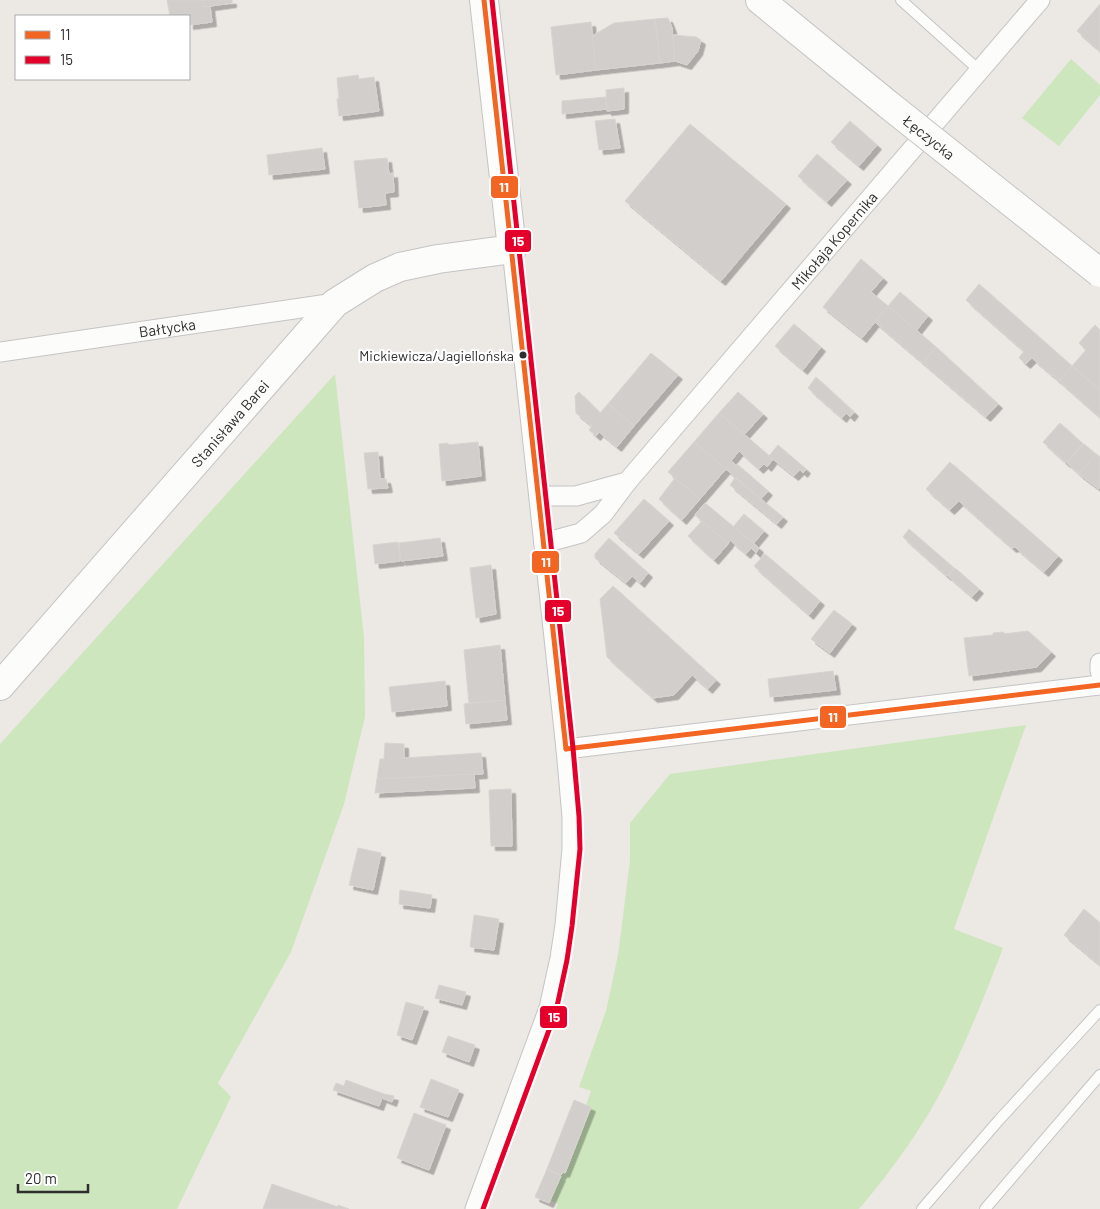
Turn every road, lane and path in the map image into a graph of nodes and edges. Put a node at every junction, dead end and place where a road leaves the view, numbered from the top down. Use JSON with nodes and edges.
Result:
{"nodes":[{"id":1,"x":484,"y":0,"type":"edge"},
{"id":2,"x":760,"y":0,"type":"edge"},
{"id":3,"x":901,"y":0,"type":"edge"},
{"id":4,"x":1040,"y":0,"type":"edge"},
{"id":5,"x":980,"y":71,"type":"junction"},
{"id":6,"x":512,"y":249,"type":"junction"},
{"id":7,"x":1100,"y":273,"type":"edge"},
{"id":8,"x":335,"y":303,"type":"junction"},
{"id":9,"x":0,"y":352,"type":"edge"},
{"id":10,"x":627,"y":482,"type":"junction"},
{"id":11,"x":539,"y":496,"type":"junction"},
{"id":12,"x":544,"y":543,"type":"junction"},
{"id":13,"x":1100,"y":663,"type":"edge"},
{"id":14,"x":1100,"y":671,"type":"edge"},
{"id":15,"x":1100,"y":685,"type":"edge"},
{"id":16,"x":0,"y":686,"type":"edge"},
{"id":17,"x":566,"y":749,"type":"junction"},
{"id":18,"x":1100,"y":1010,"type":"edge"},
{"id":19,"x":1100,"y":1075,"type":"edge"},
{"id":20,"x":475,"y":1209,"type":"edge"},
{"id":21,"x":922,"y":1209,"type":"edge"},
{"id":22,"x":986,"y":1209,"type":"edge"}],
"edges":[{"from":1,"to":6,"type":"street"},
{"from":2,"to":7,"type":"street","name":"Łęczycka","bridge":true},
{"from":3,"to":5,"type":"lane"},
{"from":4,"to":5,"type":"street","name":"Mikołaja Kopernika"},
{"from":5,"to":10,"type":"street","name":"Mikołaja Kopernika"},
{"from":6,"to":8,"type":"street","name":"Stanisława Barei"},
{"from":6,"to":11,"type":"street"},
{"from":8,"to":9,"type":"street","name":"Bałtycka"},
{"from":8,"to":16,"type":"street","name":"Stanisława Barei"},
{"from":10,"to":11,"type":"street"},
{"from":10,"to":12,"type":"street","name":"Mikołaja Kopernika"},
{"from":11,"to":12,"type":"street"},
{"from":12,"to":17,"type":"street"},
{"from":13,"to":14,"type":"street"},
{"from":15,"to":17,"type":"street"},
{"from":17,"to":20,"type":"street"},
{"from":18,"to":21,"type":"lane"},
{"from":19,"to":22,"type":"lane"}]}
